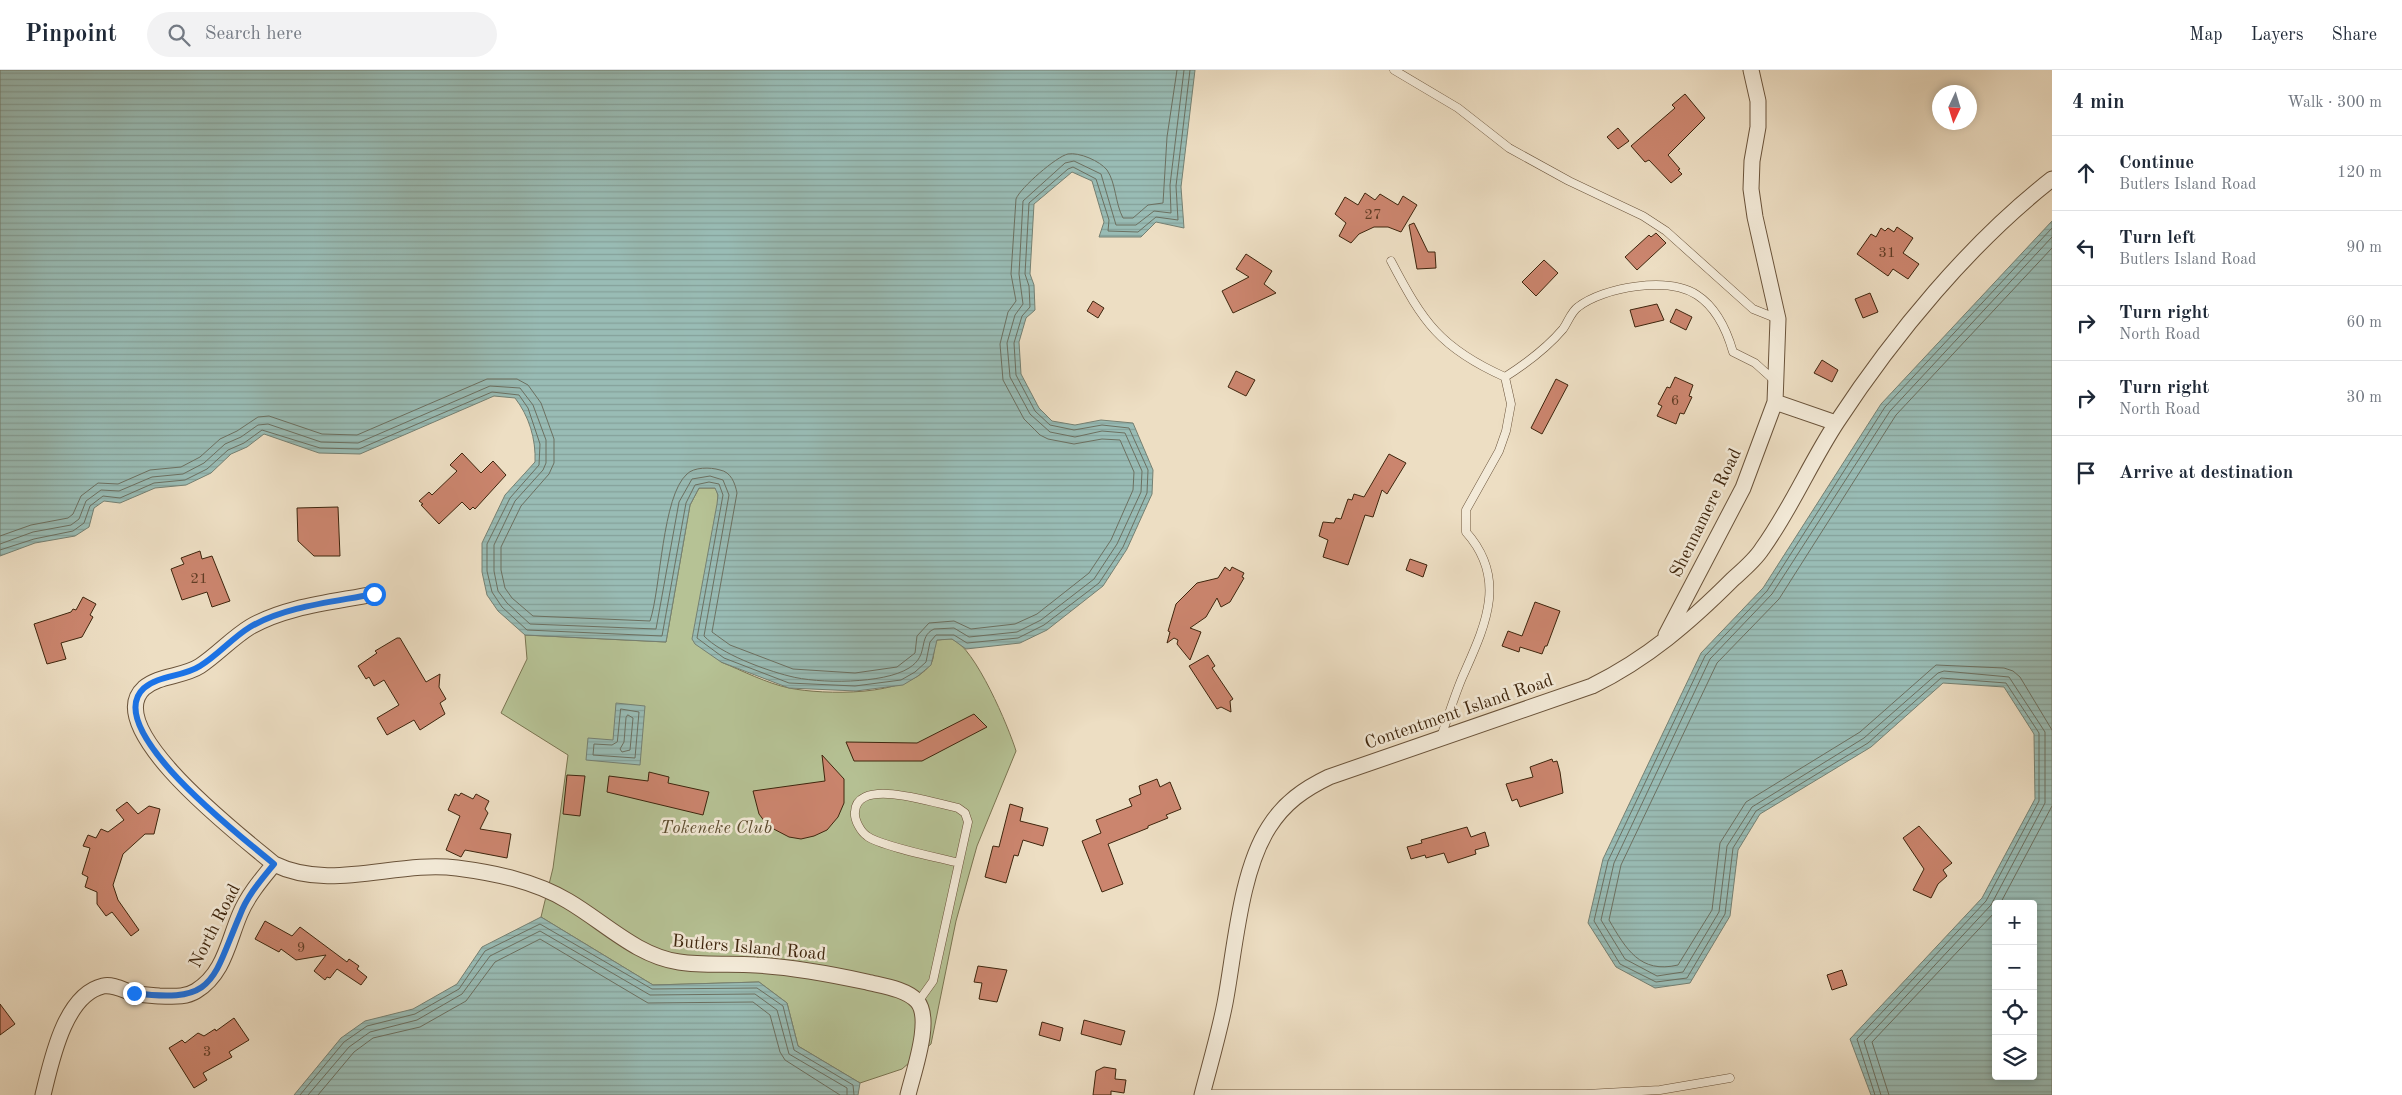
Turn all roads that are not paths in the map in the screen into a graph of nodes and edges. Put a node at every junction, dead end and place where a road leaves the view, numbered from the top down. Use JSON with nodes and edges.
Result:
{"nodes":[{"id":1,"x":1394,"y":70,"type":"edge"},
{"id":2,"x":1751,"y":70,"type":"edge"},
{"id":3,"x":2052,"y":179,"type":"edge"},
{"id":4,"x":1391,"y":261,"type":"dead end"},
{"id":5,"x":1778,"y":319,"type":"junction"},
{"id":6,"x":1505,"y":377,"type":"junction"},
{"id":7,"x":1776,"y":383,"type":"junction"},
{"id":8,"x":1775,"y":402,"type":"junction"},
{"id":9,"x":1836,"y":423,"type":"junction"},
{"id":10,"x":374,"y":594,"type":"dead end"},
{"id":11,"x":1662,"y":643,"type":"junction"},
{"id":12,"x":1441,"y":737,"type":"junction"},
{"id":13,"x":959,"y":863,"type":"junction"},
{"id":14,"x":274,"y":864,"type":"junction"},
{"id":15,"x":918,"y":1002,"type":"junction"},
{"id":16,"x":1730,"y":1078,"type":"dead end"},
{"id":17,"x":43,"y":1095,"type":"edge"},
{"id":18,"x":908,"y":1095,"type":"edge"},
{"id":19,"x":1202,"y":1095,"type":"edge"}],
"edges":[{"from":1,"to":5,"type":"lane"},
{"from":2,"to":5,"type":"street","name":"Shennamere Road"},
{"from":3,"to":9,"type":"street","name":"Contentment Island Road"},
{"from":4,"to":6,"type":"lane"},
{"from":5,"to":7,"type":"street","name":"Shennamere Road"},
{"from":6,"to":7,"type":"lane"},
{"from":6,"to":12,"type":"lane"},
{"from":7,"to":8,"type":"street","name":"Shennamere Road"},
{"from":8,"to":9,"type":"street"},
{"from":8,"to":11,"type":"street","name":"Shennamere Road"},
{"from":9,"to":11,"type":"street","name":"Contentment Island Road"},
{"from":10,"to":14,"type":"street","name":"Butlers Island Road"},
{"from":11,"to":12,"type":"street","name":"Contentment Island Road"},
{"from":12,"to":19,"type":"street","name":"Contentment Island Road"},
{"from":13,"to":13,"type":"lane"},
{"from":13,"to":15,"type":"lane"},
{"from":14,"to":15,"type":"street","name":"Butlers Island Road"},
{"from":14,"to":17,"type":"street","name":"North Road"},
{"from":15,"to":18,"type":"street"},
{"from":16,"to":19,"type":"lane"}]}
